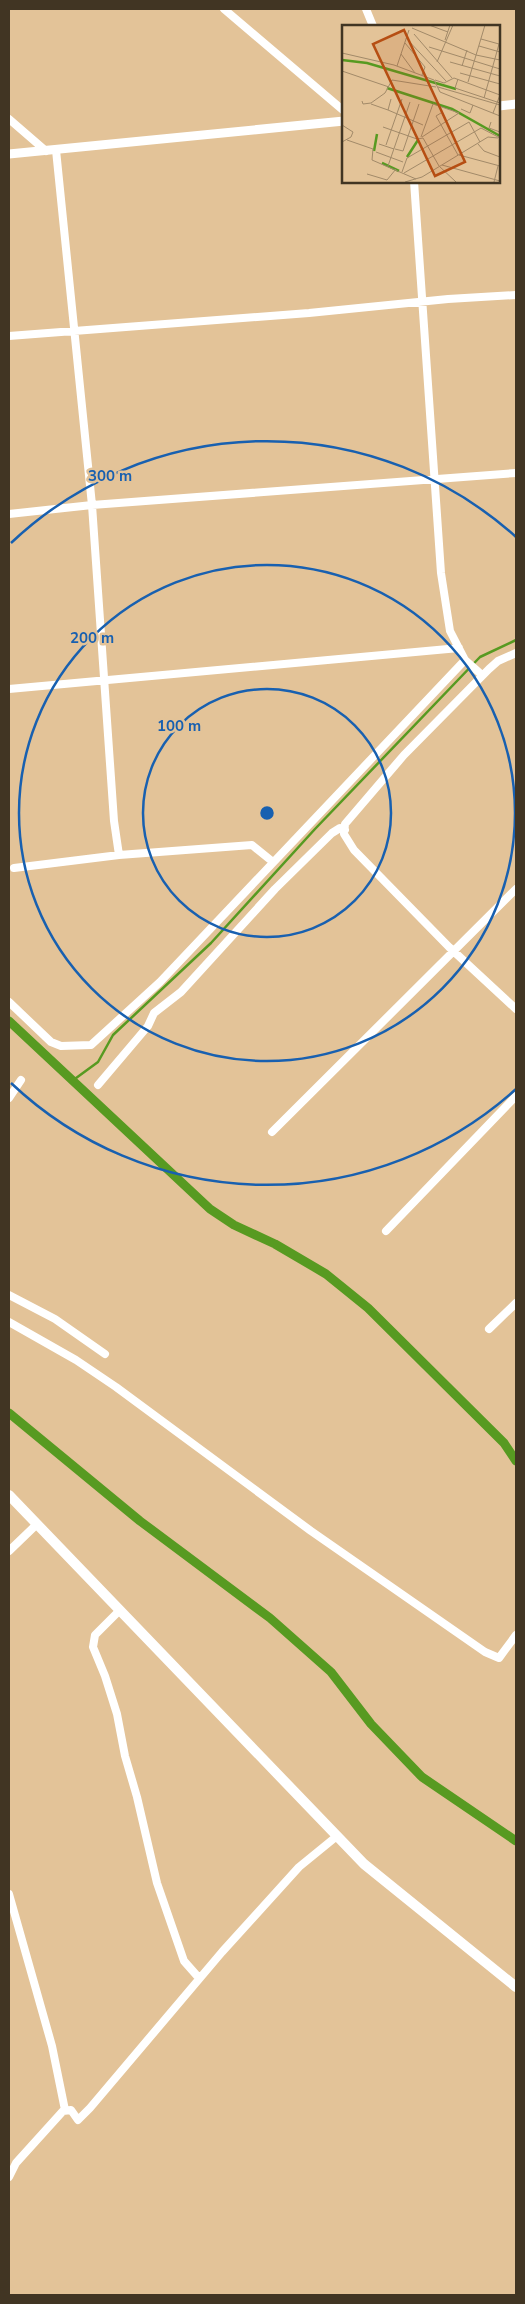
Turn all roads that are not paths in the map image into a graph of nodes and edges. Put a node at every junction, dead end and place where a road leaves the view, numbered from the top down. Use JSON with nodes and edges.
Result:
{"nodes":[{"id":1,"x":224,"y":9,"type":"edge"},
{"id":2,"x":366,"y":9,"type":"edge"},
{"id":3,"x":373,"y":25,"type":"edge"},
{"id":4,"x":516,"y":104,"type":"edge"},
{"id":5,"x":500,"y":106,"type":"edge"},
{"id":6,"x":342,"y":109,"type":"edge"},
{"id":7,"x":9,"y":119,"type":"edge"},
{"id":8,"x":342,"y":122,"type":"edge"},
{"id":9,"x":56,"y":150,"type":"junction"},
{"id":10,"x":46,"y":151,"type":"junction"},
{"id":11,"x":9,"y":154,"type":"edge"},
{"id":12,"x":414,"y":182,"type":"edge"},
{"id":13,"x":516,"y":295,"type":"edge"},
{"id":14,"x":422,"y":301,"type":"junction"},
{"id":15,"x":74,"y":331,"type":"junction"},
{"id":16,"x":9,"y":336,"type":"edge"},
{"id":17,"x":516,"y":473,"type":"edge"},
{"id":18,"x":435,"y":480,"type":"junction"},
{"id":19,"x":92,"y":505,"type":"junction"},
{"id":20,"x":9,"y":514,"type":"edge"},
{"id":21,"x":458,"y":648,"type":"junction"},
{"id":22,"x":516,"y":653,"type":"edge"},
{"id":23,"x":466,"y":661,"type":"junction"},
{"id":24,"x":481,"y":673,"type":"junction"},
{"id":25,"x":106,"y":681,"type":"junction"},
{"id":26,"x":9,"y":690,"type":"edge"},
{"id":27,"x":345,"y":830,"type":"junction"},
{"id":28,"x":119,"y":855,"type":"junction"},
{"id":29,"x":273,"y":862,"type":"junction"},
{"id":30,"x":14,"y":868,"type":"dead end"},
{"id":31,"x":516,"y":889,"type":"edge"},
{"id":32,"x":454,"y":952,"type":"junction"},
{"id":33,"x":9,"y":1002,"type":"edge"},
{"id":34,"x":516,"y":1009,"type":"edge"},
{"id":35,"x":21,"y":1080,"type":"dead end"},
{"id":36,"x":98,"y":1085,"type":"dead end"},
{"id":37,"x":516,"y":1096,"type":"edge"},
{"id":38,"x":9,"y":1098,"type":"edge"},
{"id":39,"x":272,"y":1132,"type":"dead end"},
{"id":40,"x":386,"y":1231,"type":"dead end"},
{"id":41,"x":9,"y":1295,"type":"edge"},
{"id":42,"x":516,"y":1303,"type":"edge"},
{"id":43,"x":9,"y":1322,"type":"edge"},
{"id":44,"x":489,"y":1329,"type":"dead end"},
{"id":45,"x":105,"y":1354,"type":"dead end"},
{"id":46,"x":9,"y":1495,"type":"edge"},
{"id":47,"x":37,"y":1524,"type":"junction"},
{"id":48,"x":9,"y":1551,"type":"edge"},
{"id":49,"x":120,"y":1610,"type":"junction"},
{"id":50,"x":516,"y":1635,"type":"edge"},
{"id":51,"x":337,"y":1836,"type":"junction"},
{"id":52,"x":9,"y":1894,"type":"edge"},
{"id":53,"x":199,"y":1978,"type":"junction"},
{"id":54,"x":516,"y":1987,"type":"edge"},
{"id":55,"x":65,"y":2110,"type":"junction"},
{"id":56,"x":9,"y":2158,"type":"edge"},
{"id":57,"x":16,"y":2163,"type":"junction"},
{"id":58,"x":9,"y":2177,"type":"edge"}],
"edges":[{"from":1,"to":6,"type":"street"},
{"from":2,"to":3,"type":"street"},
{"from":4,"to":5,"type":"street"},
{"from":7,"to":10,"type":"street"},
{"from":8,"to":9,"type":"street"},
{"from":9,"to":10,"type":"street"},
{"from":9,"to":15,"type":"street"},
{"from":10,"to":11,"type":"street"},
{"from":12,"to":14,"type":"street"},
{"from":13,"to":14,"type":"street"},
{"from":14,"to":15,"type":"street"},
{"from":14,"to":18,"type":"street"},
{"from":15,"to":16,"type":"street"},
{"from":15,"to":19,"type":"street"},
{"from":17,"to":18,"type":"street"},
{"from":18,"to":19,"type":"street"},
{"from":18,"to":21,"type":"street"},
{"from":19,"to":20,"type":"street"},
{"from":19,"to":25,"type":"street"},
{"from":21,"to":23,"type":"street"},
{"from":21,"to":25,"type":"street"},
{"from":22,"to":24,"type":"street"},
{"from":23,"to":24,"type":"street"},
{"from":23,"to":29,"type":"street"},
{"from":24,"to":27,"type":"street"},
{"from":25,"to":26,"type":"street"},
{"from":25,"to":28,"type":"street"},
{"from":27,"to":32,"type":"street"},
{"from":27,"to":36,"type":"street"},
{"from":28,"to":29,"type":"street"},
{"from":28,"to":30,"type":"street"},
{"from":29,"to":33,"type":"street"},
{"from":31,"to":32,"type":"street"},
{"from":32,"to":34,"type":"street"},
{"from":32,"to":39,"type":"street"},
{"from":35,"to":38,"type":"street"},
{"from":37,"to":40,"type":"street"},
{"from":41,"to":45,"type":"street"},
{"from":42,"to":44,"type":"street"},
{"from":43,"to":50,"type":"street"},
{"from":46,"to":47,"type":"main road"},
{"from":47,"to":48,"type":"street"},
{"from":47,"to":49,"type":"main road"},
{"from":49,"to":51,"type":"main road"},
{"from":49,"to":53,"type":"street"},
{"from":51,"to":53,"type":"street"},
{"from":51,"to":54,"type":"main road"},
{"from":52,"to":55,"type":"street"},
{"from":53,"to":55,"type":"street"},
{"from":55,"to":57,"type":"street"},
{"from":56,"to":57,"type":"street"},
{"from":57,"to":58,"type":"street"}]}
